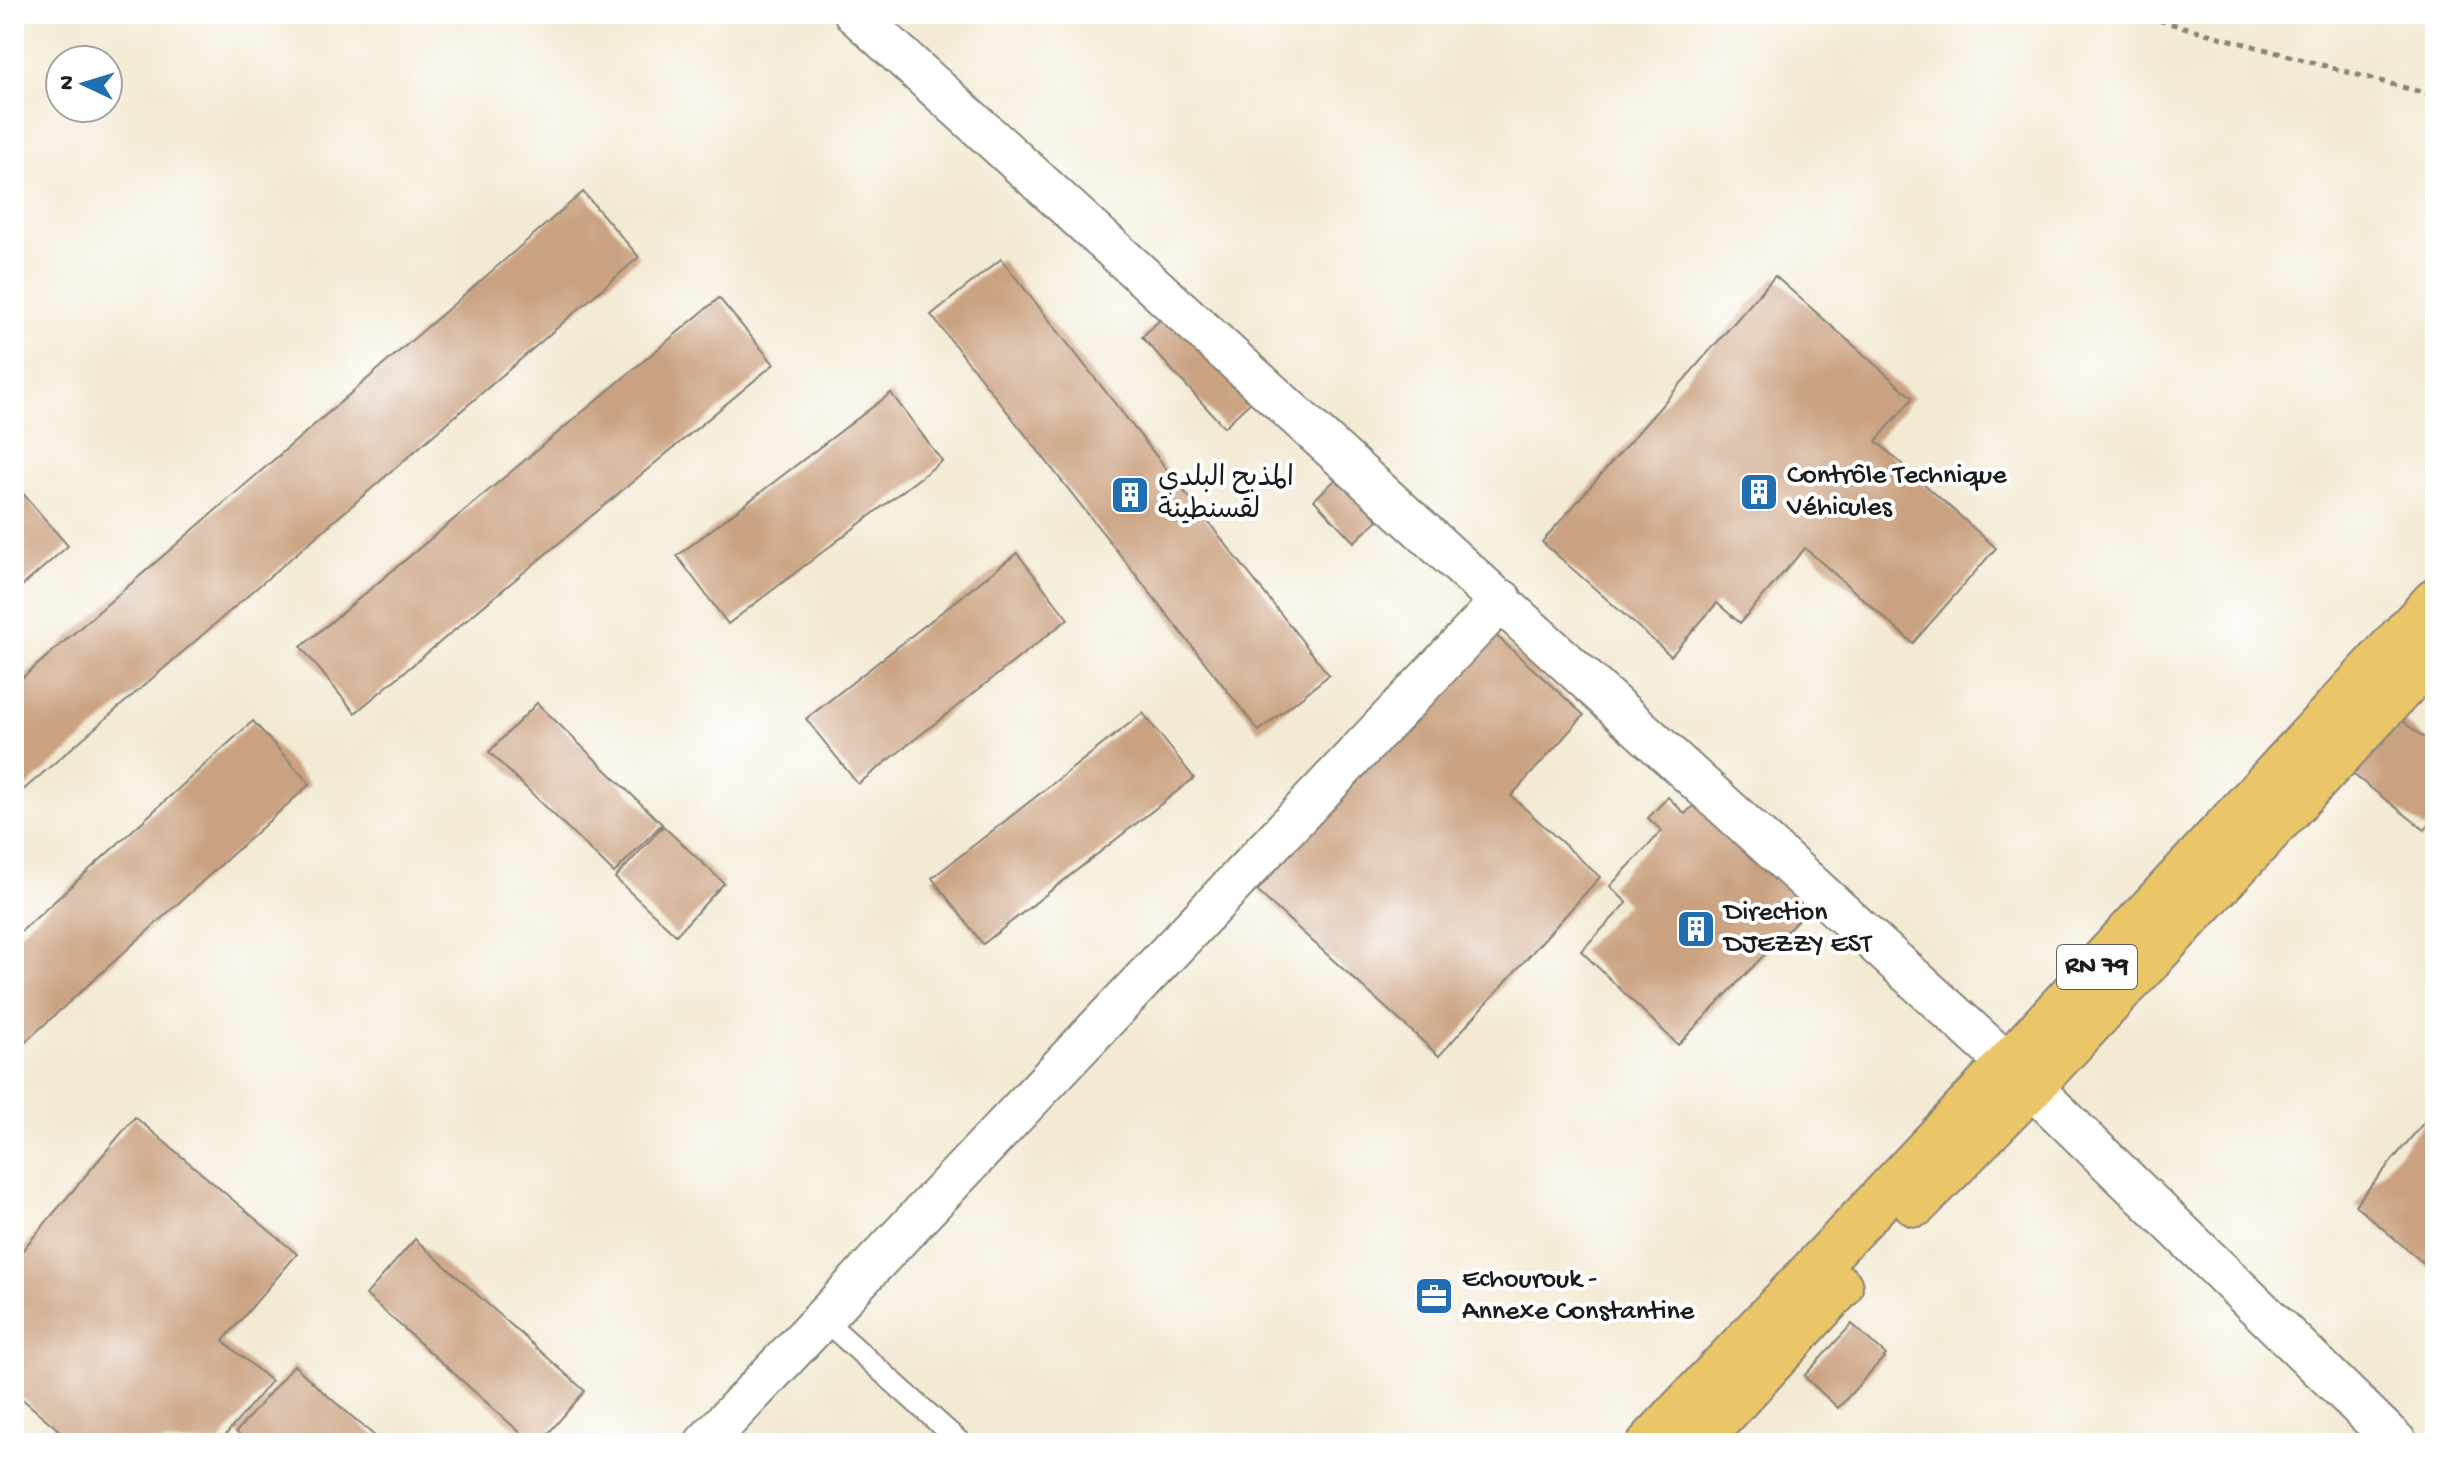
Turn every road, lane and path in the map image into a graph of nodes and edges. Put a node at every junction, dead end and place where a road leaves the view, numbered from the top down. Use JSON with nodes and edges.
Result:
{"nodes":[{"id":1,"x":855,"y":14,"type":"edge"},
{"id":2,"x":2136,"y":14,"type":"edge"},
{"id":3,"x":2435,"y":96,"type":"edge"},
{"id":4,"x":1502,"y":600,"type":"junction"},
{"id":5,"x":2435,"y":601,"type":"edge"},
{"id":6,"x":2435,"y":652,"type":"edge"},
{"id":7,"x":2019,"y":1076,"type":"junction"},
{"id":8,"x":822,"y":1318,"type":"junction"},
{"id":9,"x":705,"y":1443,"type":"edge"},
{"id":10,"x":961,"y":1443,"type":"edge"},
{"id":11,"x":1650,"y":1443,"type":"edge"},
{"id":12,"x":1697,"y":1443,"type":"edge"},
{"id":13,"x":2397,"y":1443,"type":"edge"}],
"edges":[{"from":1,"to":4,"type":"street"},
{"from":2,"to":3,"type":"path"},
{"from":4,"to":7,"type":"street"},
{"from":4,"to":8,"type":"street"},
{"from":5,"to":7,"type":"highway","number":"RN 79"},
{"from":6,"to":7,"type":"highway","number":"RN 79"},
{"from":7,"to":11,"type":"highway","number":"RN 79"},
{"from":7,"to":12,"type":"highway","number":"RN 79"},
{"from":7,"to":13,"type":"street"},
{"from":8,"to":9,"type":"street"},
{"from":8,"to":10,"type":"lane"}]}
